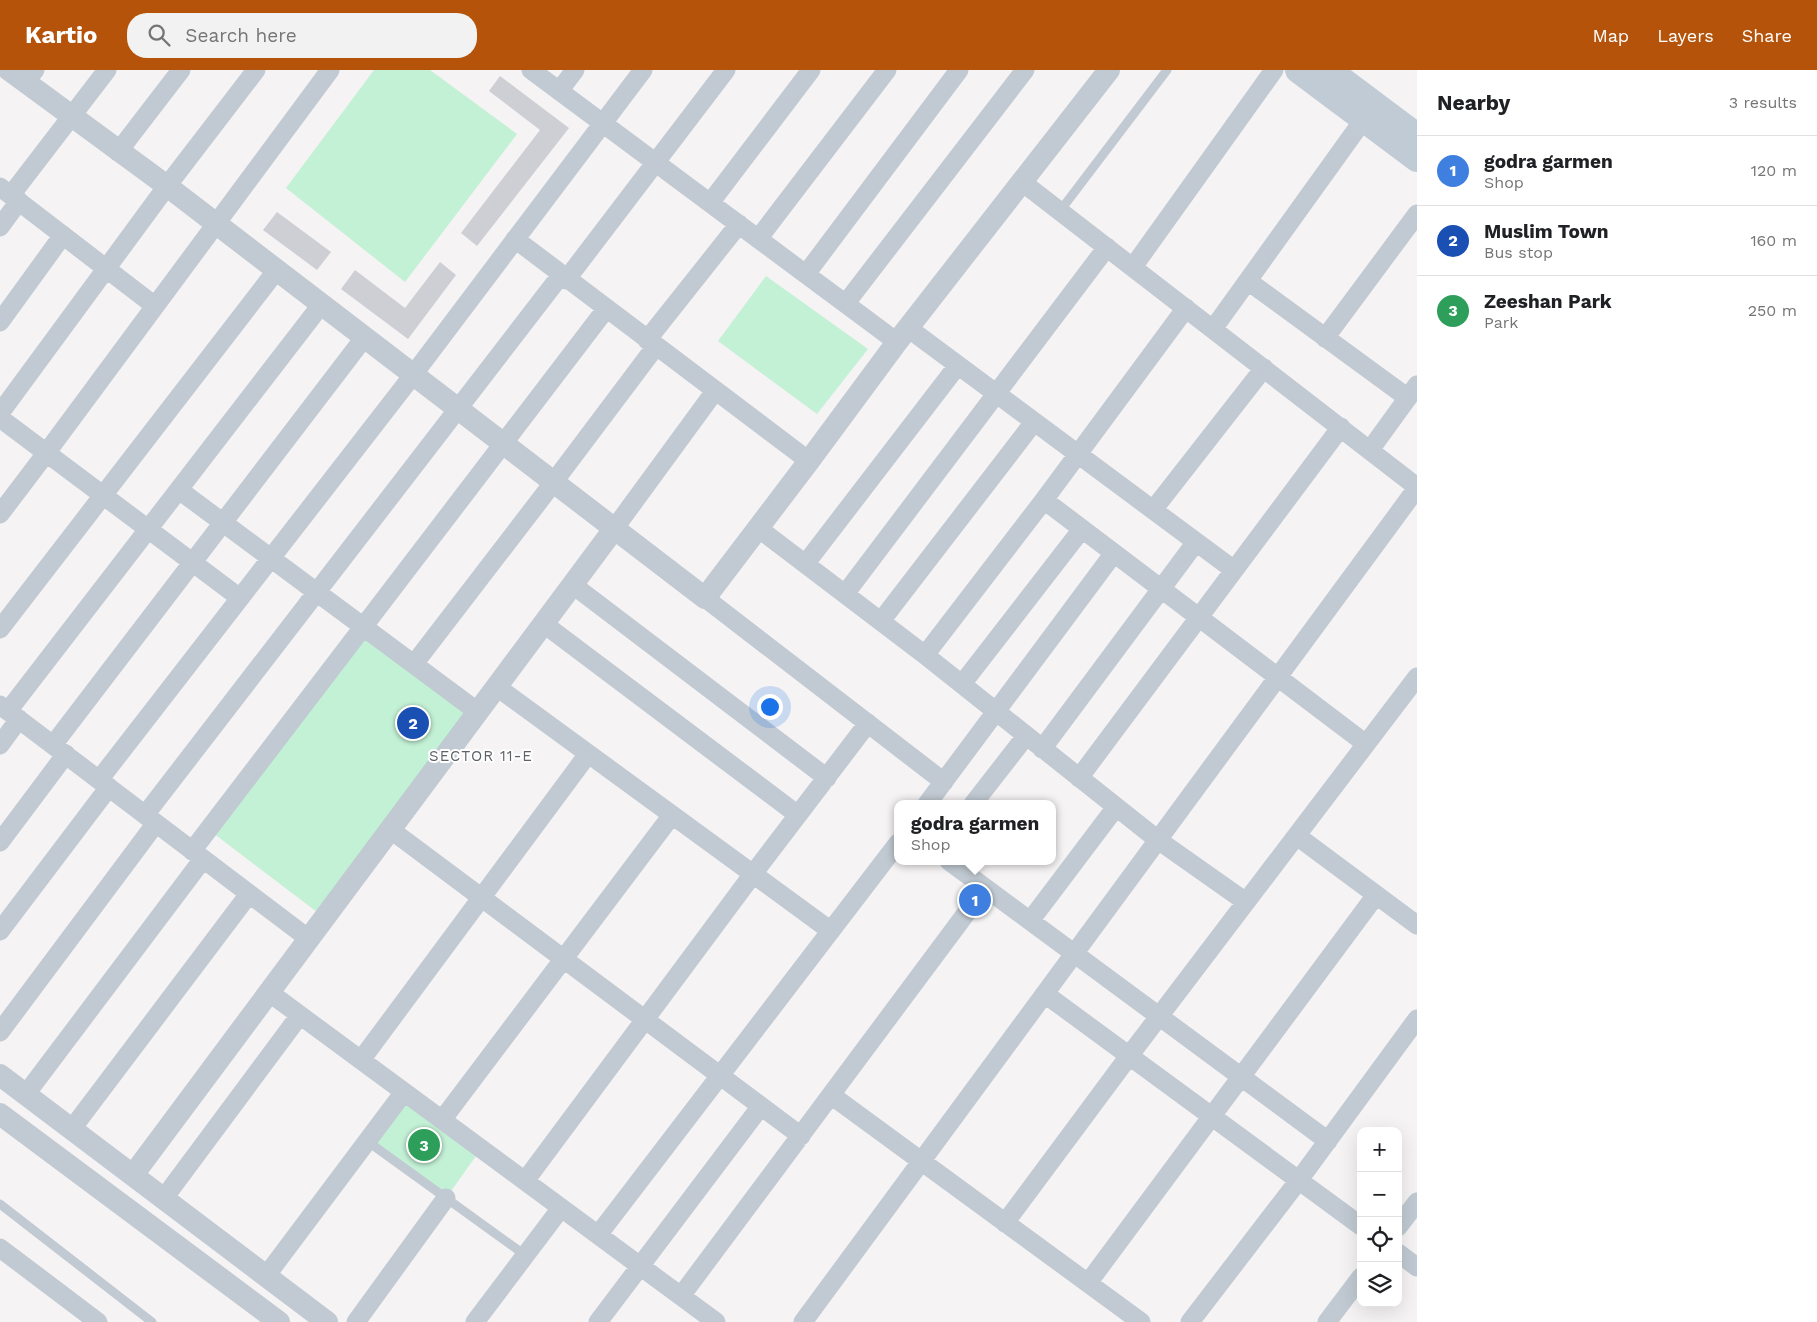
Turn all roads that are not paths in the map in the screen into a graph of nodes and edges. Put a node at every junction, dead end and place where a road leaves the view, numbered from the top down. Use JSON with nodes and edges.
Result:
{"nodes":[{"id":1,"x":107,"y":70,"type":"edge"},
{"id":2,"x":181,"y":70,"type":"edge"},
{"id":3,"x":256,"y":70,"type":"edge"},
{"id":4,"x":330,"y":70,"type":"edge"},
{"id":5,"x":531,"y":70,"type":"edge"},
{"id":6,"x":575,"y":70,"type":"edge"},
{"id":7,"x":643,"y":70,"type":"edge"},
{"id":8,"x":726,"y":70,"type":"edge"},
{"id":9,"x":811,"y":70,"type":"edge"},
{"id":10,"x":887,"y":70,"type":"edge"},
{"id":11,"x":959,"y":70,"type":"edge"},
{"id":12,"x":1024,"y":70,"type":"edge"},
{"id":13,"x":1109,"y":70,"type":"edge"},
{"id":14,"x":1167,"y":70,"type":"edge"},
{"id":15,"x":1274,"y":70,"type":"edge"},
{"id":16,"x":1298,"y":70,"type":"edge"},
{"id":17,"x":1329,"y":70,"type":"edge"},
{"id":18,"x":23,"y":74,"type":"edge"},
{"id":19,"x":559,"y":91,"type":"junction"},
{"id":20,"x":71,"y":116,"type":"junction"},
{"id":21,"x":1364,"y":119,"type":"junction"},
{"id":22,"x":602,"y":123,"type":"junction"},
{"id":23,"x":1417,"y":136,"type":"edge"},
{"id":24,"x":118,"y":152,"type":"junction"},
{"id":25,"x":1417,"y":159,"type":"edge"},
{"id":26,"x":656,"y":163,"type":"junction"},
{"id":27,"x":1022,"y":182,"type":"junction"},
{"id":28,"x":167,"y":186,"type":"junction"},
{"id":29,"x":10,"y":194,"type":"edge"},
{"id":30,"x":710,"y":203,"type":"junction"},
{"id":31,"x":1060,"y":211,"type":"junction"},
{"id":32,"x":1417,"y":214,"type":"edge"},
{"id":33,"x":215,"y":224,"type":"junction"},
{"id":34,"x":739,"y":224,"type":"junction"},
{"id":35,"x":0,"y":227,"type":"edge"},
{"id":36,"x":63,"y":235,"type":"junction"},
{"id":37,"x":515,"y":239,"type":"junction"},
{"id":38,"x":758,"y":239,"type":"junction"},
{"id":39,"x":1107,"y":247,"type":"junction"},
{"id":40,"x":1133,"y":267,"type":"junction"},
{"id":41,"x":106,"y":269,"type":"junction"},
{"id":42,"x":276,"y":271,"type":"junction"},
{"id":43,"x":806,"y":274,"type":"junction"},
{"id":44,"x":564,"y":277,"type":"junction"},
{"id":45,"x":1248,"y":281,"type":"junction"},
{"id":46,"x":846,"y":304,"type":"junction"},
{"id":47,"x":321,"y":305,"type":"junction"},
{"id":48,"x":155,"y":306,"type":"junction"},
{"id":49,"x":1186,"y":308,"type":"junction"},
{"id":50,"x":606,"y":309,"type":"junction"},
{"id":51,"x":0,"y":322,"type":"edge"},
{"id":52,"x":1213,"y":328,"type":"junction"},
{"id":53,"x":903,"y":335,"type":"junction"},
{"id":54,"x":364,"y":338,"type":"junction"},
{"id":55,"x":1325,"y":338,"type":"junction"},
{"id":56,"x":652,"y":343,"type":"junction"},
{"id":57,"x":958,"y":365,"type":"junction"},
{"id":58,"x":1264,"y":368,"type":"junction"},
{"id":59,"x":412,"y":375,"type":"junction"},
{"id":60,"x":716,"y":391,"type":"junction"},
{"id":61,"x":1412,"y":392,"type":"edge"},
{"id":62,"x":997,"y":393,"type":"junction"},
{"id":63,"x":457,"y":410,"type":"junction"},
{"id":64,"x":0,"y":413,"type":"edge"},
{"id":65,"x":0,"y":418,"type":"edge"},
{"id":66,"x":1034,"y":422,"type":"junction"},
{"id":67,"x":1341,"y":427,"type":"junction"},
{"id":68,"x":503,"y":444,"type":"junction"},
{"id":69,"x":1370,"y":450,"type":"junction"},
{"id":70,"x":48,"y":452,"type":"junction"},
{"id":71,"x":1078,"y":454,"type":"junction"},
{"id":72,"x":809,"y":461,"type":"junction"},
{"id":73,"x":553,"y":483,"type":"junction"},
{"id":74,"x":1417,"y":487,"type":"edge"},
{"id":75,"x":179,"y":490,"type":"junction"},
{"id":76,"x":104,"y":495,"type":"junction"},
{"id":77,"x":1044,"y":500,"type":"junction"},
{"id":78,"x":1153,"y":510,"type":"junction"},
{"id":79,"x":0,"y":514,"type":"edge"},
{"id":80,"x":223,"y":522,"type":"junction"},
{"id":81,"x":758,"y":528,"type":"junction"},
{"id":82,"x":148,"y":529,"type":"junction"},
{"id":83,"x":614,"y":529,"type":"junction"},
{"id":84,"x":1082,"y":529,"type":"junction"},
{"id":85,"x":1196,"y":542,"type":"junction"},
{"id":86,"x":1114,"y":553,"type":"junction"},
{"id":87,"x":271,"y":558,"type":"junction"},
{"id":88,"x":192,"y":562,"type":"junction"},
{"id":89,"x":806,"y":563,"type":"junction"},
{"id":90,"x":1234,"y":570,"type":"junction"},
{"id":91,"x":572,"y":585,"type":"junction"},
{"id":92,"x":1161,"y":589,"type":"junction"},
{"id":93,"x":317,"y":592,"type":"junction"},
{"id":94,"x":845,"y":594,"type":"junction"},
{"id":95,"x":240,"y":598,"type":"junction"},
{"id":96,"x":705,"y":598,"type":"junction"},
{"id":97,"x":1199,"y":617,"type":"junction"},
{"id":98,"x":881,"y":621,"type":"junction"},
{"id":99,"x":544,"y":624,"type":"junction"},
{"id":100,"x":363,"y":626,"type":"junction"},
{"id":101,"x":0,"y":629,"type":"edge"},
{"id":102,"x":925,"y":655,"type":"junction"},
{"id":103,"x":414,"y":664,"type":"junction"},
{"id":104,"x":1278,"y":677,"type":"junction"},
{"id":105,"x":1417,"y":677,"type":"edge"},
{"id":106,"x":962,"y":684,"type":"junction"},
{"id":107,"x":497,"y":687,"type":"junction"},
{"id":108,"x":9,"y":711,"type":"edge"},
{"id":109,"x":996,"y":711,"type":"junction"},
{"id":110,"x":478,"y":712,"type":"junction"},
{"id":111,"x":868,"y":724,"type":"junction"},
{"id":112,"x":1026,"y":736,"type":"junction"},
{"id":113,"x":1366,"y":744,"type":"junction"},
{"id":114,"x":0,"y":745,"type":"edge"},
{"id":115,"x":1042,"y":749,"type":"junction"},
{"id":116,"x":59,"y":750,"type":"junction"},
{"id":117,"x":588,"y":754,"type":"junction"},
{"id":118,"x":827,"y":778,"type":"junction"},
{"id":119,"x":1079,"y":778,"type":"junction"},
{"id":120,"x":944,"y":782,"type":"junction"},
{"id":121,"x":104,"y":784,"type":"junction"},
{"id":122,"x":930,"y":800,"type":"edge"},
{"id":123,"x":976,"y":800,"type":"edge"},
{"id":124,"x":1116,"y":807,"type":"junction"},
{"id":125,"x":672,"y":815,"type":"junction"},
{"id":126,"x":798,"y":815,"type":"junction"},
{"id":127,"x":150,"y":819,"type":"junction"},
{"id":128,"x":391,"y":830,"type":"junction"},
{"id":129,"x":1296,"y":836,"type":"junction"},
{"id":130,"x":1158,"y":840,"type":"junction"},
{"id":131,"x":0,"y":842,"type":"edge"},
{"id":132,"x":894,"y":848,"type":"edge"},
{"id":133,"x":197,"y":855,"type":"junction"},
{"id":134,"x":954,"y":865,"type":"edge"},
{"id":135,"x":753,"y":874,"type":"junction"},
{"id":136,"x":985,"y":888,"type":"junction"},
{"id":137,"x":250,"y":894,"type":"junction"},
{"id":138,"x":1376,"y":895,"type":"junction"},
{"id":139,"x":482,"y":897,"type":"junction"},
{"id":140,"x":1246,"y":902,"type":"junction"},
{"id":141,"x":1030,"y":921,"type":"junction"},
{"id":142,"x":1417,"y":925,"type":"edge"},
{"id":143,"x":830,"y":931,"type":"junction"},
{"id":144,"x":0,"y":932,"type":"edge"},
{"id":145,"x":309,"y":940,"type":"junction"},
{"id":146,"x":1074,"y":954,"type":"junction"},
{"id":147,"x":563,"y":958,"type":"junction"},
{"id":148,"x":270,"y":993,"type":"junction"},
{"id":149,"x":1044,"y":994,"type":"junction"},
{"id":150,"x":300,"y":1015,"type":"junction"},
{"id":151,"x":1159,"y":1016,"type":"junction"},
{"id":152,"x":1417,"y":1019,"type":"edge"},
{"id":153,"x":644,"y":1020,"type":"junction"},
{"id":154,"x":0,"y":1032,"type":"edge"},
{"id":155,"x":1129,"y":1056,"type":"junction"},
{"id":156,"x":361,"y":1060,"type":"junction"},
{"id":157,"x":0,"y":1075,"type":"edge"},
{"id":158,"x":720,"y":1075,"type":"junction"},
{"id":159,"x":1241,"y":1076,"type":"junction"},
{"id":160,"x":404,"y":1092,"type":"junction"},
{"id":161,"x":26,"y":1094,"type":"junction"},
{"id":162,"x":831,"y":1095,"type":"junction"},
{"id":163,"x":761,"y":1106,"type":"junction"},
{"id":164,"x":0,"y":1114,"type":"edge"},
{"id":165,"x":1212,"y":1116,"type":"junction"},
{"id":166,"x":442,"y":1120,"type":"junction"},
{"id":167,"x":71,"y":1130,"type":"junction"},
{"id":168,"x":801,"y":1136,"type":"junction"},
{"id":169,"x":367,"y":1141,"type":"junction"},
{"id":170,"x":1328,"y":1141,"type":"junction"},
{"id":171,"x":922,"y":1161,"type":"junction"},
{"id":172,"x":133,"y":1175,"type":"junction"},
{"id":173,"x":1299,"y":1180,"type":"junction"},
{"id":174,"x":525,"y":1181,"type":"junction"},
{"id":175,"x":164,"y":1198,"type":"junction"},
{"id":176,"x":446,"y":1198,"type":"junction"},
{"id":177,"x":1417,"y":1202,"type":"edge"},
{"id":178,"x":0,"y":1204,"type":"edge"},
{"id":179,"x":561,"y":1208,"type":"junction"},
{"id":180,"x":1005,"y":1222,"type":"junction"},
{"id":181,"x":1402,"y":1222,"type":"edge"},
{"id":182,"x":1357,"y":1223,"type":"edge"},
{"id":183,"x":598,"y":1235,"type":"junction"},
{"id":184,"x":0,"y":1248,"type":"edge"},
{"id":185,"x":526,"y":1255,"type":"junction"},
{"id":186,"x":1402,"y":1256,"type":"edge"},
{"id":187,"x":640,"y":1266,"type":"junction"},
{"id":188,"x":1417,"y":1267,"type":"edge"},
{"id":189,"x":266,"y":1276,"type":"junction"},
{"id":190,"x":1357,"y":1282,"type":"edge"},
{"id":191,"x":1088,"y":1283,"type":"junction"},
{"id":192,"x":681,"y":1296,"type":"junction"},
{"id":193,"x":98,"y":1322,"type":"edge"},
{"id":194,"x":152,"y":1322,"type":"edge"},
{"id":195,"x":279,"y":1322,"type":"edge"},
{"id":196,"x":327,"y":1322,"type":"edge"},
{"id":197,"x":356,"y":1322,"type":"edge"},
{"id":198,"x":476,"y":1322,"type":"edge"},
{"id":199,"x":598,"y":1322,"type":"edge"},
{"id":200,"x":716,"y":1322,"type":"edge"},
{"id":201,"x":803,"y":1322,"type":"edge"},
{"id":202,"x":1140,"y":1322,"type":"edge"},
{"id":203,"x":1190,"y":1322,"type":"edge"},
{"id":204,"x":1327,"y":1322,"type":"edge"}],
"edges":[{"from":1,"to":20,"type":"street"},
{"from":2,"to":24,"type":"street"},
{"from":3,"to":28,"type":"street"},
{"from":4,"to":33,"type":"street"},
{"from":5,"to":19,"type":"street"},
{"from":6,"to":19,"type":"street"},
{"from":7,"to":22,"type":"street"},
{"from":8,"to":26,"type":"street"},
{"from":9,"to":30,"type":"street"},
{"from":10,"to":38,"type":"street"},
{"from":11,"to":43,"type":"street"},
{"from":12,"to":46,"type":"street"},
{"from":13,"to":27,"type":"street"},
{"from":14,"to":31,"type":"lane"},
{"from":15,"to":40,"type":"street"},
{"from":16,"to":21,"type":"main road"},
{"from":17,"to":23,"type":"main road"},
{"from":18,"to":20,"type":"street"},
{"from":19,"to":22,"type":"street"},
{"from":20,"to":24,"type":"street"},
{"from":20,"to":29,"type":"street"},
{"from":21,"to":25,"type":"main road"},
{"from":21,"to":45,"type":"street"},
{"from":22,"to":26,"type":"street"},
{"from":22,"to":37,"type":"street"},
{"from":24,"to":28,"type":"street"},
{"from":26,"to":30,"type":"street"},
{"from":26,"to":44,"type":"street"},
{"from":27,"to":31,"type":"street"},
{"from":27,"to":53,"type":"street"},
{"from":28,"to":33,"type":"street"},
{"from":28,"to":41,"type":"street"},
{"from":29,"to":35,"type":"street"},
{"from":29,"to":36,"type":"street"},
{"from":30,"to":34,"type":"street"},
{"from":31,"to":39,"type":"street"},
{"from":32,"to":55,"type":"street"},
{"from":33,"to":42,"type":"street"},
{"from":33,"to":48,"type":"street"},
{"from":34,"to":38,"type":"street"},
{"from":34,"to":56,"type":"street"},
{"from":36,"to":41,"type":"street"},
{"from":36,"to":51,"type":"street"},
{"from":37,"to":44,"type":"street"},
{"from":37,"to":59,"type":"street"},
{"from":38,"to":43,"type":"street"},
{"from":39,"to":40,"type":"street"},
{"from":39,"to":62,"type":"street"},
{"from":40,"to":49,"type":"street"},
{"from":41,"to":48,"type":"street"},
{"from":41,"to":64,"type":"street"},
{"from":42,"to":47,"type":"street"},
{"from":42,"to":76,"type":"street"},
{"from":43,"to":46,"type":"street"},
{"from":44,"to":50,"type":"street"},
{"from":44,"to":63,"type":"street"},
{"from":45,"to":52,"type":"street"},
{"from":45,"to":55,"type":"street"},
{"from":46,"to":53,"type":"street"},
{"from":47,"to":54,"type":"street"},
{"from":47,"to":75,"type":"street"},
{"from":48,"to":70,"type":"street"},
{"from":49,"to":52,"type":"street"},
{"from":49,"to":71,"type":"street"},
{"from":50,"to":56,"type":"street"},
{"from":50,"to":68,"type":"street"},
{"from":52,"to":58,"type":"street"},
{"from":53,"to":57,"type":"street"},
{"from":53,"to":72,"type":"street"},
{"from":54,"to":59,"type":"street"},
{"from":54,"to":80,"type":"street"},
{"from":55,"to":61,"type":"street"},
{"from":56,"to":60,"type":"street"},
{"from":56,"to":73,"type":"street"},
{"from":57,"to":62,"type":"street"},
{"from":57,"to":89,"type":"street"},
{"from":58,"to":67,"type":"street"},
{"from":58,"to":78,"type":"street"},
{"from":59,"to":63,"type":"street"},
{"from":59,"to":87,"type":"street"},
{"from":60,"to":72,"type":"street"},
{"from":60,"to":83,"type":"street"},
{"from":61,"to":69,"type":"street"},
{"from":62,"to":66,"type":"street"},
{"from":62,"to":94,"type":"street"},
{"from":63,"to":68,"type":"street"},
{"from":63,"to":93,"type":"street"},
{"from":65,"to":70,"type":"street"},
{"from":66,"to":71,"type":"street"},
{"from":66,"to":98,"type":"street"},
{"from":67,"to":69,"type":"street"},
{"from":67,"to":90,"type":"street"},
{"from":68,"to":73,"type":"street"},
{"from":68,"to":100,"type":"street"},
{"from":69,"to":74,"type":"street"},
{"from":70,"to":76,"type":"street"},
{"from":70,"to":79,"type":"street"},
{"from":71,"to":77,"type":"street"},
{"from":71,"to":78,"type":"street"},
{"from":72,"to":81,"type":"street"},
{"from":73,"to":83,"type":"street"},
{"from":73,"to":103,"type":"street"},
{"from":74,"to":104,"type":"street"},
{"from":75,"to":80,"type":"street"},
{"from":75,"to":82,"type":"street"},
{"from":76,"to":82,"type":"street"},
{"from":76,"to":101,"type":"street"},
{"from":77,"to":84,"type":"street"},
{"from":77,"to":102,"type":"street"},
{"from":78,"to":85,"type":"street"},
{"from":80,"to":87,"type":"street"},
{"from":80,"to":88,"type":"street"},
{"from":81,"to":89,"type":"street"},
{"from":81,"to":96,"type":"street"},
{"from":82,"to":88,"type":"street"},
{"from":82,"to":108,"type":"street"},
{"from":83,"to":91,"type":"street"},
{"from":83,"to":96,"type":"street"},
{"from":84,"to":86,"type":"street"},
{"from":84,"to":106,"type":"street"},
{"from":85,"to":90,"type":"street"},
{"from":85,"to":92,"type":"street"},
{"from":86,"to":92,"type":"street"},
{"from":86,"to":109,"type":"street"},
{"from":87,"to":93,"type":"street"},
{"from":87,"to":95,"type":"street"},
{"from":88,"to":95,"type":"street"},
{"from":88,"to":116,"type":"street"},
{"from":89,"to":94,"type":"street"},
{"from":90,"to":97,"type":"street"},
{"from":91,"to":99,"type":"street"},
{"from":91,"to":118,"type":"street"},
{"from":92,"to":97,"type":"street"},
{"from":92,"to":115,"type":"street"},
{"from":93,"to":100,"type":"street"},
{"from":93,"to":127,"type":"street"},
{"from":94,"to":98,"type":"street"},
{"from":95,"to":121,"type":"street"},
{"from":96,"to":111,"type":"street"},
{"from":97,"to":104,"type":"street"},
{"from":97,"to":119,"type":"street"},
{"from":98,"to":102,"type":"street"},
{"from":99,"to":107,"type":"street"},
{"from":99,"to":126,"type":"street"},
{"from":100,"to":103,"type":"street"},
{"from":100,"to":133,"type":"street"},
{"from":102,"to":106,"type":"street"},
{"from":103,"to":110,"type":"street"},
{"from":104,"to":113,"type":"street"},
{"from":104,"to":130,"type":"street"},
{"from":105,"to":113,"type":"street"},
{"from":106,"to":109,"type":"street"},
{"from":107,"to":110,"type":"street"},
{"from":107,"to":117,"type":"street"},
{"from":108,"to":114,"type":"street"},
{"from":108,"to":116,"type":"street"},
{"from":109,"to":112,"type":"street"},
{"from":109,"to":120,"type":"street"},
{"from":110,"to":128,"type":"street"},
{"from":111,"to":118,"type":"street"},
{"from":111,"to":120,"type":"street"},
{"from":112,"to":115,"type":"street"},
{"from":112,"to":123,"type":"street"},
{"from":113,"to":129,"type":"street"},
{"from":115,"to":119,"type":"street"},
{"from":116,"to":121,"type":"street"},
{"from":116,"to":131,"type":"street"},
{"from":117,"to":125,"type":"street"},
{"from":117,"to":139,"type":"street"},
{"from":118,"to":126,"type":"street"},
{"from":119,"to":124,"type":"street"},
{"from":120,"to":122,"type":"street"},
{"from":121,"to":127,"type":"street"},
{"from":121,"to":144,"type":"street"},
{"from":124,"to":130,"type":"street"},
{"from":124,"to":141,"type":"street"},
{"from":125,"to":135,"type":"street"},
{"from":125,"to":147,"type":"street"},
{"from":126,"to":135,"type":"street"},
{"from":127,"to":133,"type":"street"},
{"from":127,"to":154,"type":"street"},
{"from":128,"to":139,"type":"street"},
{"from":128,"to":145,"type":"street"},
{"from":129,"to":138,"type":"street"},
{"from":129,"to":140,"type":"street"},
{"from":130,"to":140,"type":"street"},
{"from":130,"to":146,"type":"street"},
{"from":132,"to":143,"type":"street"},
{"from":133,"to":137,"type":"street"},
{"from":133,"to":161,"type":"street"},
{"from":134,"to":136,"type":"street"},
{"from":135,"to":143,"type":"street"},
{"from":135,"to":153,"type":"street"},
{"from":136,"to":141,"type":"street"},
{"from":136,"to":162,"type":"street"},
{"from":137,"to":145,"type":"street"},
{"from":137,"to":167,"type":"street"},
{"from":138,"to":142,"type":"street"},
{"from":138,"to":159,"type":"street"},
{"from":139,"to":147,"type":"street"},
{"from":139,"to":156,"type":"street"},
{"from":140,"to":151,"type":"street"},
{"from":141,"to":146,"type":"street"},
{"from":143,"to":158,"type":"street"},
{"from":145,"to":148,"type":"street"},
{"from":146,"to":149,"type":"street"},
{"from":146,"to":151,"type":"street"},
{"from":147,"to":153,"type":"street"},
{"from":147,"to":166,"type":"street"},
{"from":148,"to":150,"type":"street"},
{"from":148,"to":172,"type":"street"},
{"from":149,"to":155,"type":"street"},
{"from":149,"to":171,"type":"street"},
{"from":150,"to":156,"type":"street"},
{"from":150,"to":175,"type":"street"},
{"from":151,"to":155,"type":"street"},
{"from":151,"to":159,"type":"street"},
{"from":152,"to":170,"type":"street"},
{"from":153,"to":158,"type":"street"},
{"from":153,"to":174,"type":"street"},
{"from":155,"to":165,"type":"street"},
{"from":155,"to":180,"type":"street"},
{"from":156,"to":160,"type":"street"},
{"from":157,"to":161,"type":"street"},
{"from":158,"to":163,"type":"street"},
{"from":158,"to":183,"type":"street"},
{"from":159,"to":165,"type":"street"},
{"from":159,"to":170,"type":"street"},
{"from":160,"to":166,"type":"street"},
{"from":160,"to":169,"type":"street"},
{"from":161,"to":167,"type":"street"},
{"from":162,"to":168,"type":"street"},
{"from":162,"to":171,"type":"street"},
{"from":163,"to":168,"type":"street"},
{"from":163,"to":187,"type":"street"},
{"from":164,"to":195,"type":"street"},
{"from":165,"to":173,"type":"street"},
{"from":165,"to":191,"type":"street"},
{"from":166,"to":174,"type":"street"},
{"from":167,"to":172,"type":"street"},
{"from":168,"to":192,"type":"street"},
{"from":169,"to":176,"type":"lane"},
{"from":169,"to":189,"type":"street"},
{"from":170,"to":173,"type":"street"},
{"from":171,"to":180,"type":"street"},
{"from":171,"to":201,"type":"street"},
{"from":172,"to":175,"type":"street"},
{"from":173,"to":182,"type":"street"},
{"from":173,"to":203,"type":"street"},
{"from":174,"to":179,"type":"street"},
{"from":175,"to":189,"type":"street"},
{"from":176,"to":185,"type":"lane"},
{"from":176,"to":197,"type":"street"},
{"from":177,"to":181,"type":"street"},
{"from":178,"to":194,"type":"lane"},
{"from":179,"to":183,"type":"street"},
{"from":179,"to":185,"type":"street"},
{"from":180,"to":191,"type":"street"},
{"from":183,"to":187,"type":"street"},
{"from":184,"to":193,"type":"street"},
{"from":185,"to":198,"type":"street"},
{"from":186,"to":188,"type":"street"},
{"from":187,"to":192,"type":"street"},
{"from":187,"to":199,"type":"street"},
{"from":189,"to":196,"type":"street"},
{"from":190,"to":204,"type":"street"},
{"from":191,"to":202,"type":"street"},
{"from":192,"to":200,"type":"street"}]}
